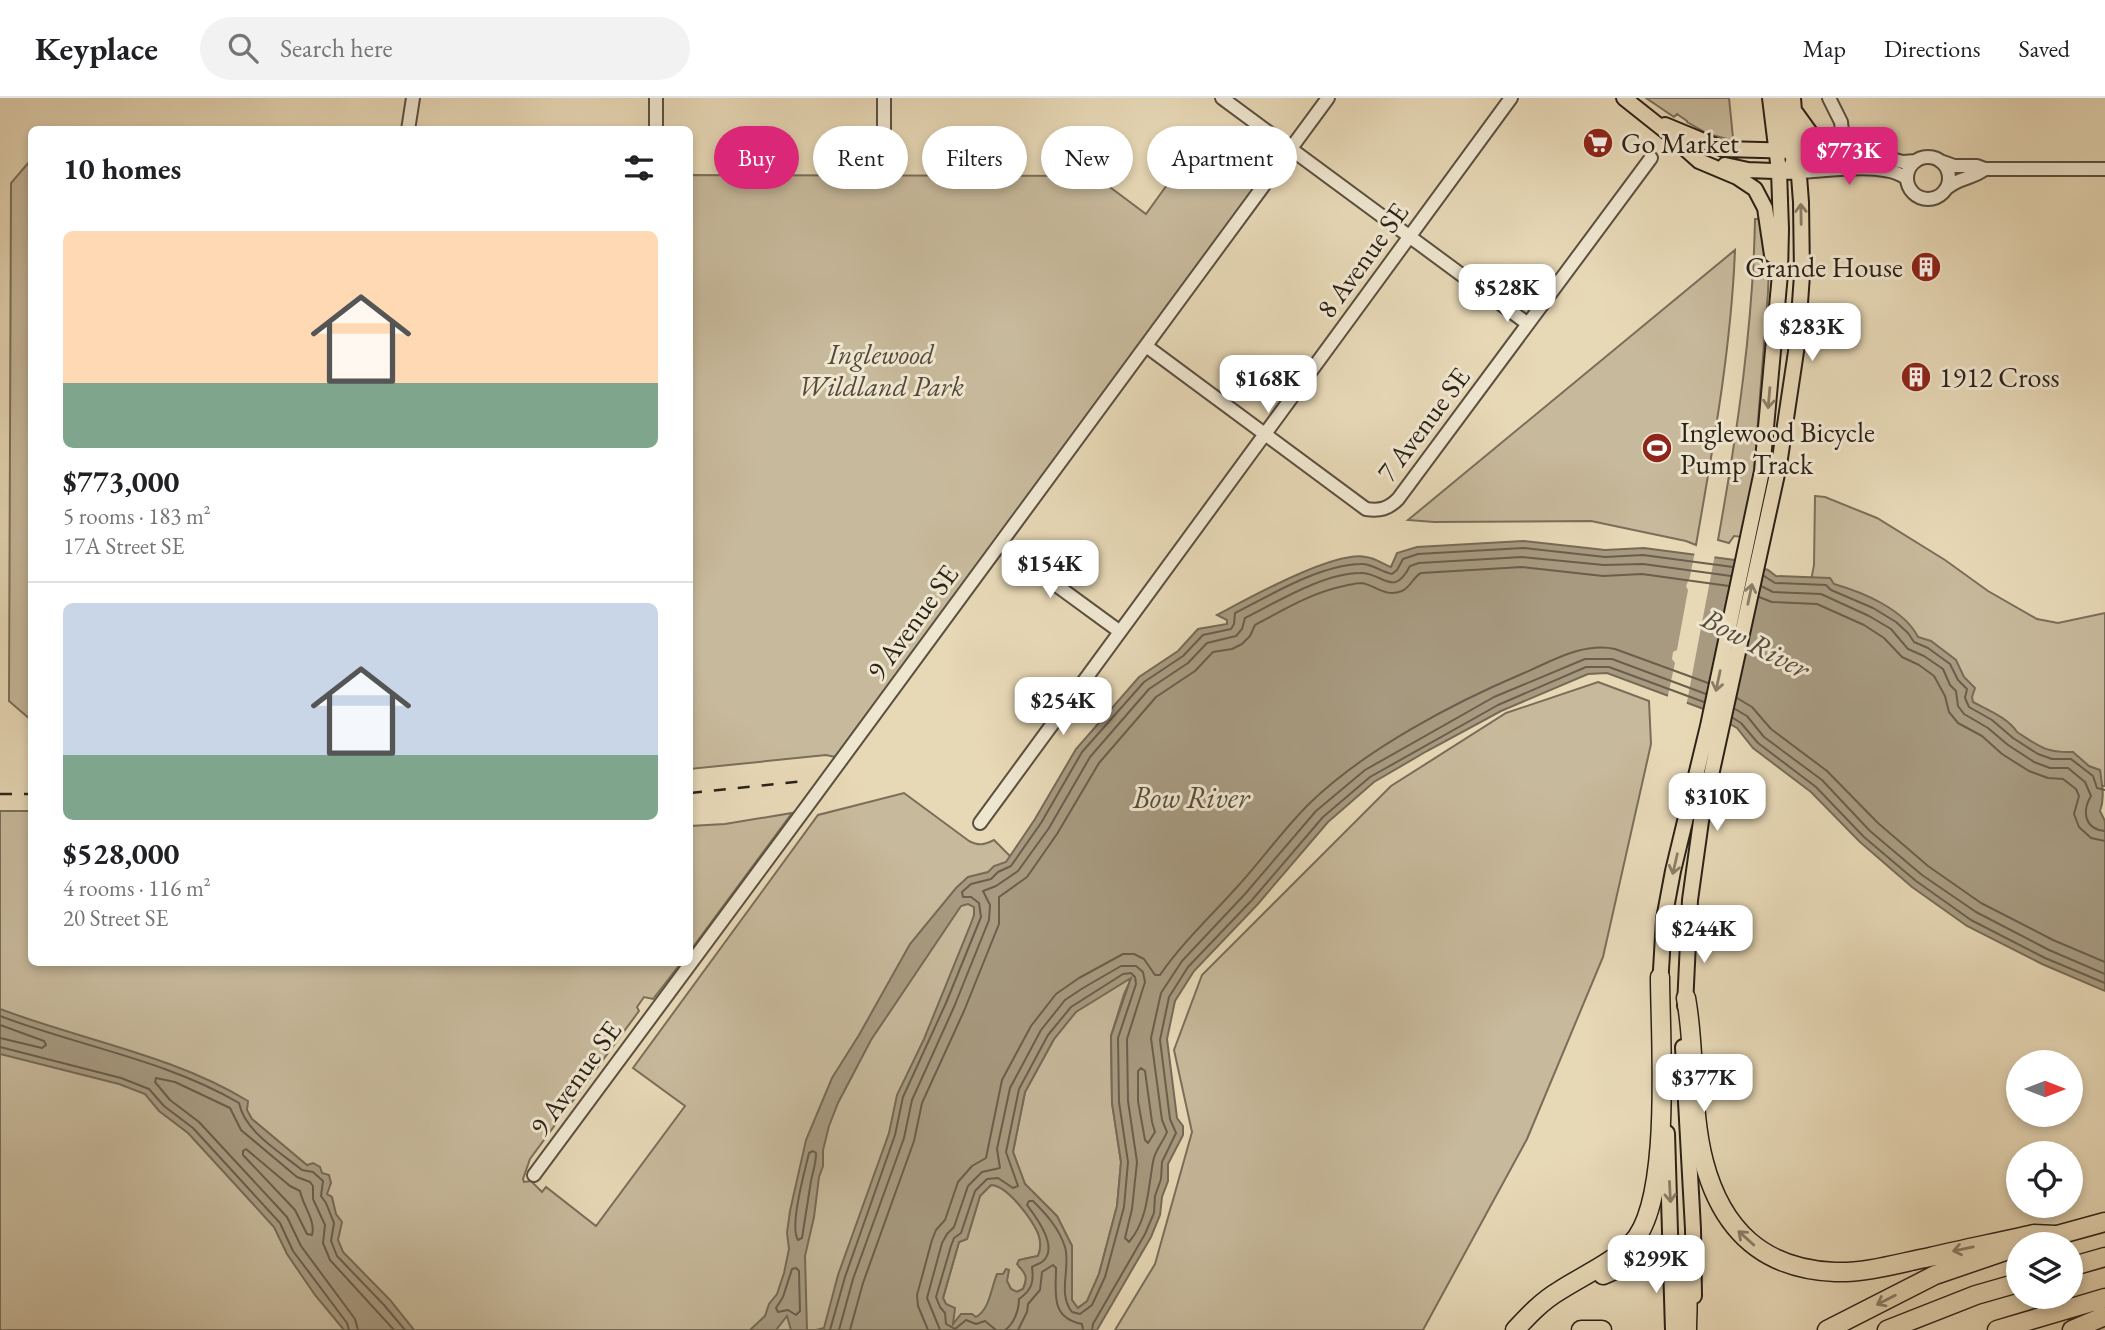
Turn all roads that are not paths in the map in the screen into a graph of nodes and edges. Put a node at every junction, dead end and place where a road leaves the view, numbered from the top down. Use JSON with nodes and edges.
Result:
{"nodes":[{"id":1,"x":413,"y":98,"type":"edge"},
{"id":2,"x":656,"y":98,"type":"edge"},
{"id":3,"x":884,"y":98,"type":"edge"},
{"id":4,"x":1222,"y":98,"type":"edge"},
{"id":5,"x":1328,"y":98,"type":"edge"},
{"id":6,"x":1511,"y":98,"type":"edge"},
{"id":7,"x":1624,"y":98,"type":"edge"},
{"id":8,"x":1770,"y":98,"type":"edge"},
{"id":9,"x":1782,"y":98,"type":"edge"},
{"id":10,"x":1829,"y":98,"type":"edge"},
{"id":11,"x":1794,"y":105,"type":"edge"},
{"id":12,"x":1656,"y":122,"type":"junction"},
{"id":13,"x":409,"y":126,"type":"edge"},
{"id":14,"x":656,"y":126,"type":"edge"},
{"id":15,"x":884,"y":126,"type":"edge"},
{"id":16,"x":1259,"y":126,"type":"edge"},
{"id":17,"x":1297,"y":140,"type":"edge"},
{"id":18,"x":1680,"y":144,"type":"junction"},
{"id":19,"x":1844,"y":150,"type":"junction"},
{"id":20,"x":1297,"y":155,"type":"edge"},
{"id":21,"x":1876,"y":156,"type":"junction"},
{"id":22,"x":1651,"y":158,"type":"dead end"},
{"id":23,"x":1793,"y":158,"type":"junction"},
{"id":24,"x":1916,"y":161,"type":"junction"},
{"id":25,"x":1940,"y":161,"type":"junction"},
{"id":26,"x":1985,"y":169,"type":"junction"},
{"id":27,"x":2105,"y":169,"type":"edge"},
{"id":28,"x":1779,"y":171,"type":"junction"},
{"id":29,"x":1908,"y":179,"type":"junction"},
{"id":30,"x":1947,"y":188,"type":"junction"},
{"id":31,"x":1261,"y":189,"type":"edge"},
{"id":32,"x":1409,"y":237,"type":"junction"},
{"id":33,"x":1528,"y":324,"type":"junction"},
{"id":34,"x":1775,"y":330,"type":"junction"},
{"id":35,"x":1146,"y":346,"type":"junction"},
{"id":36,"x":1265,"y":434,"type":"junction"},
{"id":37,"x":1000,"y":544,"type":"junction"},
{"id":38,"x":1754,"y":545,"type":"junction"},
{"id":39,"x":1119,"y":631,"type":"junction"},
{"id":40,"x":1714,"y":729,"type":"junction"},
{"id":41,"x":980,"y":823,"type":"dead end"},
{"id":42,"x":693,"y":960,"type":"edge"},
{"id":43,"x":688,"y":966,"type":"edge"},
{"id":44,"x":1660,"y":977,"type":"junction"},
{"id":45,"x":1686,"y":998,"type":"junction"},
{"id":46,"x":534,"y":1175,"type":"dead end"},
{"id":47,"x":2105,"y":1222,"type":"edge"},
{"id":48,"x":2066,"y":1232,"type":"edge"},
{"id":49,"x":2006,"y":1240,"type":"edge"},
{"id":50,"x":2006,"y":1251,"type":"edge"},
{"id":51,"x":2105,"y":1257,"type":"edge"},
{"id":52,"x":1672,"y":1260,"type":"junction"},
{"id":53,"x":2083,"y":1264,"type":"edge"},
{"id":54,"x":2006,"y":1286,"type":"edge"},
{"id":55,"x":2105,"y":1298,"type":"edge"},
{"id":56,"x":1532,"y":1312,"type":"junction"},
{"id":57,"x":2105,"y":1316,"type":"edge"},
{"id":58,"x":1515,"y":1330,"type":"edge"},
{"id":59,"x":1581,"y":1330,"type":"edge"},
{"id":60,"x":1601,"y":1330,"type":"edge"},
{"id":61,"x":1674,"y":1330,"type":"edge"},
{"id":62,"x":1687,"y":1330,"type":"edge"},
{"id":63,"x":1695,"y":1330,"type":"edge"},
{"id":64,"x":1827,"y":1330,"type":"edge"},
{"id":65,"x":1887,"y":1330,"type":"edge"},
{"id":66,"x":1997,"y":1330,"type":"edge"},
{"id":67,"x":2073,"y":1330,"type":"edge"}],
"edges":[{"from":1,"to":13,"type":"street"},
{"from":2,"to":14,"type":"street"},
{"from":3,"to":15,"type":"street"},
{"from":4,"to":16,"type":"street"},
{"from":5,"to":17,"type":"street","name":"9 Avenue SE"},
{"from":6,"to":32,"type":"street","name":"8 Avenue SE"},
{"from":7,"to":12,"type":"main road"},
{"from":8,"to":23,"type":"main road"},
{"from":9,"to":23,"type":"main road"},
{"from":10,"to":19,"type":"street"},
{"from":11,"to":19,"type":"main road"},
{"from":11,"to":23,"type":"main road"},
{"from":12,"to":18,"type":"main road"},
{"from":12,"to":23,"type":"main road"},
{"from":18,"to":28,"type":"main road"},
{"from":18,"to":34,"type":"main road"},
{"from":19,"to":21,"type":"street"},
{"from":19,"to":23,"type":"street"},
{"from":20,"to":32,"type":"street"},
{"from":21,"to":23,"type":"main road"},
{"from":21,"to":24,"type":"street"},
{"from":22,"to":33,"type":"street","name":"7 Avenue SE"},
{"from":23,"to":28,"type":"main road"},
{"from":23,"to":28,"type":"main road"},
{"from":23,"to":29,"type":"street"},
{"from":38,"to":23,"type":"main road","one_way":true},
{"from":24,"to":25,"type":"street"},
{"from":24,"to":29,"type":"street"},
{"from":25,"to":26,"type":"street"},
{"from":25,"to":30,"type":"street"},
{"from":26,"to":27,"type":"street"},
{"from":26,"to":30,"type":"street"},
{"from":28,"to":34,"type":"main road"},
{"from":29,"to":30,"type":"street"},
{"from":31,"to":35,"type":"street","name":"9 Avenue SE"},
{"from":32,"to":33,"type":"street"},
{"from":32,"to":36,"type":"street","name":"8 Avenue SE"},
{"from":33,"to":36,"type":"street","name":"7 Avenue SE"},
{"from":34,"to":38,"type":"main road","one_way":true},
{"from":35,"to":36,"type":"street"},
{"from":35,"to":37,"type":"street","name":"9 Avenue SE"},
{"from":36,"to":39,"type":"street","name":"8 Avenue SE"},
{"from":37,"to":39,"type":"street"},
{"from":37,"to":42,"type":"street","name":"9 Avenue SE"},
{"from":38,"to":40,"type":"main road"},
{"from":39,"to":41,"type":"street","name":"8 Avenue SE"},
{"from":40,"to":44,"type":"main road","one_way":true},
{"from":40,"to":45,"type":"main road"},
{"from":43,"to":46,"type":"street","name":"9 Avenue SE"},
{"from":44,"to":52,"type":"main road","one_way":true},
{"from":44,"to":56,"type":"highway"},
{"from":49,"to":45,"type":"highway","one_way":true},
{"from":45,"to":63,"type":"main road"},
{"from":47,"to":48,"type":"highway"},
{"from":50,"to":64,"type":"highway","one_way":true},
{"from":51,"to":53,"type":"highway"},
{"from":52,"to":56,"type":"highway"},
{"from":52,"to":61,"type":"main road"},
{"from":52,"to":62,"type":"highway"},
{"from":54,"to":65,"type":"highway"},
{"from":55,"to":66,"type":"highway"},
{"from":56,"to":58,"type":"highway"},
{"from":57,"to":67,"type":"highway"},
{"from":59,"to":60,"type":"highway"}]}
